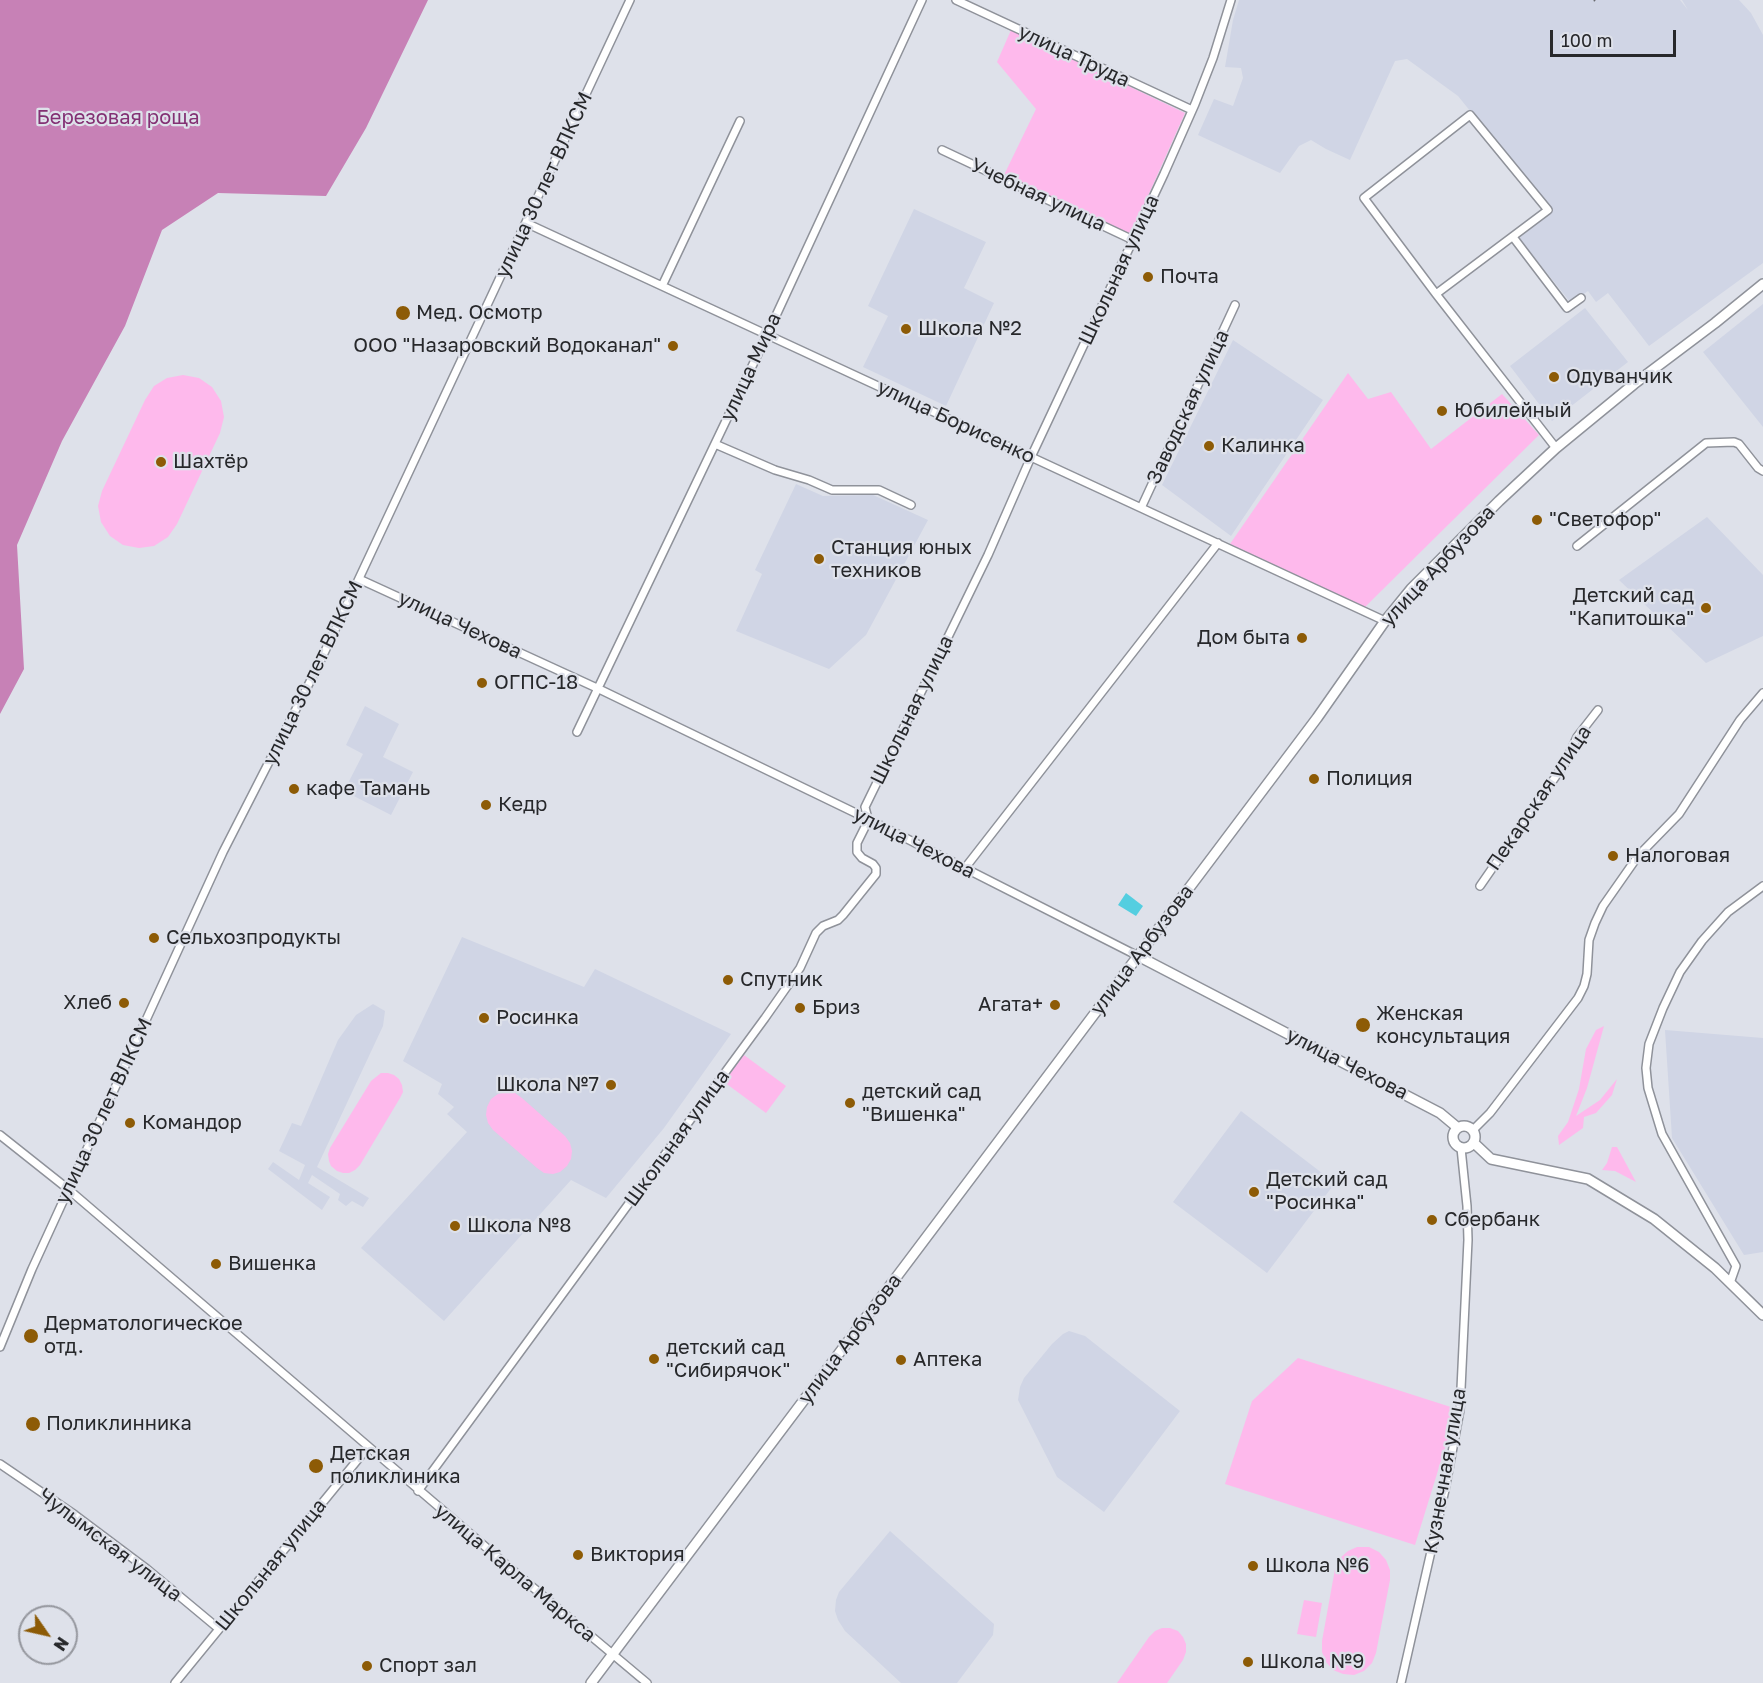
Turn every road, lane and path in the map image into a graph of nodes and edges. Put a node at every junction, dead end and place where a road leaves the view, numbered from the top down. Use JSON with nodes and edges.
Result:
{"nodes":[{"id":1,"x":630,"y":0,"type":"edge"},
{"id":2,"x":922,"y":0,"type":"edge"},
{"id":3,"x":956,"y":0,"type":"edge"},
{"id":4,"x":1231,"y":0,"type":"edge"},
{"id":5,"x":1192,"y":110,"type":"junction"},
{"id":6,"x":740,"y":121,"type":"dead end"},
{"id":7,"x":942,"y":150,"type":"dead end"},
{"id":8,"x":526,"y":224,"type":"junction"},
{"id":9,"x":1513,"y":237,"type":"junction"},
{"id":10,"x":1133,"y":240,"type":"junction"},
{"id":11,"x":1763,"y":284,"type":"edge"},
{"id":12,"x":662,"y":286,"type":"junction"},
{"id":13,"x":1436,"y":294,"type":"junction"},
{"id":14,"x":1581,"y":298,"type":"dead end"},
{"id":15,"x":1235,"y":305,"type":"dead end"},
{"id":16,"x":767,"y":335,"type":"junction"},
{"id":17,"x":715,"y":444,"type":"junction"},
{"id":18,"x":1556,"y":448,"type":"junction"},
{"id":19,"x":1031,"y":457,"type":"junction"},
{"id":20,"x":1763,"y":471,"type":"edge"},
{"id":21,"x":911,"y":504,"type":"dead end"},
{"id":22,"x":1141,"y":508,"type":"junction"},
{"id":23,"x":1218,"y":543,"type":"junction"},
{"id":24,"x":1577,"y":546,"type":"dead end"},
{"id":25,"x":359,"y":579,"type":"junction"},
{"id":26,"x":1385,"y":621,"type":"junction"},
{"id":27,"x":599,"y":689,"type":"junction"},
{"id":28,"x":1763,"y":693,"type":"edge"},
{"id":29,"x":1598,"y":710,"type":"dead end"},
{"id":30,"x":577,"y":732,"type":"dead end"},
{"id":31,"x":868,"y":819,"type":"junction"},
{"id":32,"x":965,"y":868,"type":"junction"},
{"id":33,"x":1480,"y":886,"type":"dead end"},
{"id":34,"x":1763,"y":886,"type":"edge"},
{"id":35,"x":1138,"y":956,"type":"junction"},
{"id":36,"x":1458,"y":1128,"type":"junction"},
{"id":37,"x":1473,"y":1130,"type":"junction"},
{"id":38,"x":0,"y":1135,"type":"edge"},
{"id":39,"x":1474,"y":1143,"type":"junction"},
{"id":40,"x":1461,"y":1148,"type":"junction"},
{"id":41,"x":68,"y":1190,"type":"junction"},
{"id":42,"x":1730,"y":1283,"type":"junction"},
{"id":43,"x":1763,"y":1315,"type":"edge"},
{"id":44,"x":0,"y":1347,"type":"edge"},
{"id":45,"x":368,"y":1447,"type":"junction"},
{"id":46,"x":0,"y":1464,"type":"edge"},
{"id":47,"x":418,"y":1491,"type":"junction"},
{"id":48,"x":219,"y":1629,"type":"junction"},
{"id":49,"x":612,"y":1655,"type":"junction"},
{"id":50,"x":1403,"y":1681,"type":"edge"},
{"id":51,"x":175,"y":1683,"type":"edge"},
{"id":52,"x":591,"y":1683,"type":"edge"},
{"id":53,"x":647,"y":1683,"type":"edge"}],
"edges":[{"from":1,"to":8,"type":"street","name":"улица 30 лет ВЛКСМ"},
{"from":2,"to":16,"type":"street","name":"улица Мира"},
{"from":3,"to":5,"type":"street","name":"улица Труда"},
{"from":4,"to":5,"type":"street","name":"Школьная улица"},
{"from":5,"to":10,"type":"street","name":"Школьная улица"},
{"from":6,"to":12,"type":"street"},
{"from":7,"to":10,"type":"street","name":"Учебная улица"},
{"from":8,"to":12,"type":"street","name":"улица Борисенко"},
{"from":8,"to":25,"type":"street","name":"улица 30 лет ВЛКСМ"},
{"from":9,"to":13,"type":"street"},
{"from":9,"to":13,"type":"street"},
{"from":9,"to":14,"type":"street"},
{"from":10,"to":19,"type":"street","name":"Школьная улица"},
{"from":11,"to":18,"type":"street","name":"улица Арбузова"},
{"from":12,"to":16,"type":"street","name":"улица Борисенко"},
{"from":13,"to":18,"type":"street"},
{"from":15,"to":22,"type":"street","name":"Заводская улица"},
{"from":16,"to":17,"type":"street","name":"улица Мира"},
{"from":16,"to":19,"type":"street","name":"улица Борисенко"},
{"from":17,"to":21,"type":"street"},
{"from":17,"to":27,"type":"street","name":"улица Мира"},
{"from":18,"to":26,"type":"street","name":"улица Арбузова"},
{"from":19,"to":22,"type":"street","name":"улица Борисенко"},
{"from":19,"to":31,"type":"street","name":"Школьная улица"},
{"from":20,"to":24,"type":"street"},
{"from":22,"to":23,"type":"street","name":"улица Борисенко"},
{"from":23,"to":26,"type":"street","name":"улица Борисенко"},
{"from":23,"to":32,"type":"street"},
{"from":25,"to":27,"type":"street","name":"улица Чехова"},
{"from":25,"to":41,"type":"street","name":"улица 30 лет ВЛКСМ"},
{"from":26,"to":35,"type":"street","name":"улица Арбузова"},
{"from":27,"to":30,"type":"street","name":"улица Мира"},
{"from":27,"to":31,"type":"street","name":"улица Чехова"},
{"from":28,"to":37,"type":"street"},
{"from":29,"to":33,"type":"street","name":"Пекарская улица"},
{"from":31,"to":32,"type":"street","name":"улица Чехова"},
{"from":31,"to":47,"type":"street","name":"Школьная улица"},
{"from":32,"to":35,"type":"street","name":"улица Чехова"},
{"from":34,"to":42,"type":"street"},
{"from":35,"to":36,"type":"street","name":"улица Чехова"},
{"from":35,"to":49,"type":"street","name":"улица Арбузова"},
{"from":36,"to":37,"type":"street"},
{"from":36,"to":40,"type":"street"},
{"from":37,"to":39,"type":"street"},
{"from":38,"to":41,"type":"street","name":"улица Карла Маркса"},
{"from":39,"to":40,"type":"street"},
{"from":39,"to":42,"type":"street"},
{"from":40,"to":50,"type":"street","name":"Кузнечная улица"},
{"from":41,"to":44,"type":"street","name":"улица 30 лет ВЛКСМ"},
{"from":41,"to":45,"type":"street","name":"улица Карла Маркса"},
{"from":42,"to":43,"type":"street"},
{"from":45,"to":47,"type":"street","name":"улица Карла Маркса"},
{"from":45,"to":48,"type":"street","name":"Школьная улица"},
{"from":46,"to":48,"type":"street","name":"Чулымская улица"},
{"from":47,"to":49,"type":"street","name":"улица Карла Маркса"},
{"from":48,"to":51,"type":"street","name":"Школьная улица"},
{"from":49,"to":52,"type":"street","name":"улица Арбузова"},
{"from":49,"to":53,"type":"street","name":"улица Карла Маркса"}]}
